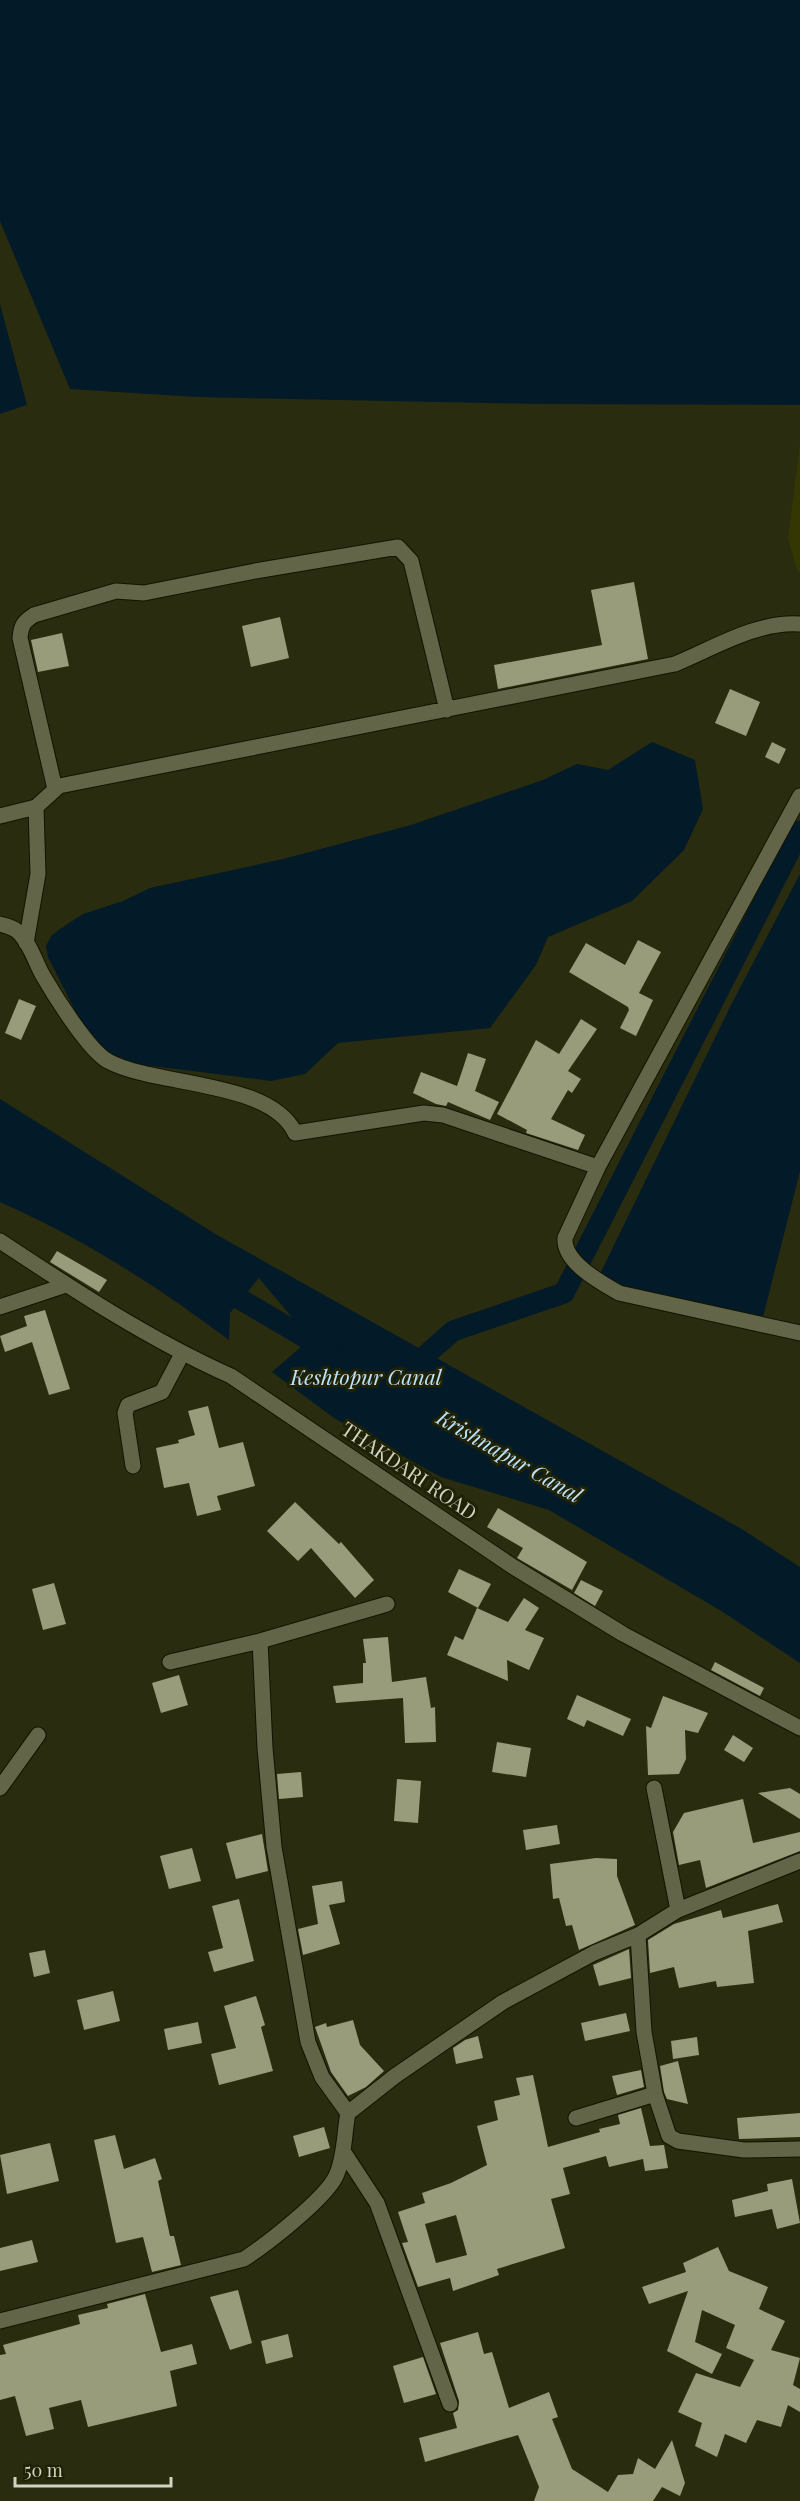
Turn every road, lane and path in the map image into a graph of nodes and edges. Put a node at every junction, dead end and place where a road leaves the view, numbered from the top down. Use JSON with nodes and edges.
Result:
{"nodes":[{"id":1,"x":800,"y":624,"type":"edge"},
{"id":2,"x":447,"y":710,"type":"junction"},
{"id":3,"x":55,"y":789,"type":"junction"},
{"id":4,"x":800,"y":796,"type":"edge"},
{"id":5,"x":36,"y":807,"type":"junction"},
{"id":6,"x":0,"y":816,"type":"edge"},
{"id":7,"x":0,"y":924,"type":"edge"},
{"id":8,"x":26,"y":942,"type":"junction"},
{"id":9,"x":598,"y":1167,"type":"junction"},
{"id":10,"x":0,"y":1241,"type":"edge"},
{"id":11,"x":66,"y":1285,"type":"junction"},
{"id":12,"x":0,"y":1307,"type":"edge"},
{"id":13,"x":800,"y":1333,"type":"edge"},
{"id":14,"x":182,"y":1354,"type":"junction"},
{"id":15,"x":133,"y":1466,"type":"dead end"},
{"id":16,"x":387,"y":1604,"type":"dead end"},
{"id":17,"x":260,"y":1641,"type":"junction"},
{"id":18,"x":170,"y":1662,"type":"dead end"},
{"id":19,"x":800,"y":1728,"type":"edge"},
{"id":20,"x":38,"y":1735,"type":"dead end"},
{"id":21,"x":0,"y":1788,"type":"edge"},
{"id":22,"x":654,"y":1788,"type":"dead end"},
{"id":23,"x":800,"y":1861,"type":"edge"},
{"id":24,"x":678,"y":1910,"type":"junction"},
{"id":25,"x":638,"y":1935,"type":"junction"},
{"id":26,"x":656,"y":2094,"type":"junction"},
{"id":27,"x":348,"y":2113,"type":"junction"},
{"id":28,"x":576,"y":2118,"type":"dead end"},
{"id":29,"x":800,"y":2149,"type":"edge"},
{"id":30,"x":343,"y":2151,"type":"junction"},
{"id":31,"x":0,"y":2321,"type":"edge"},
{"id":32,"x":450,"y":2404,"type":"dead end"}],
"edges":[{"from":1,"to":2,"type":"street"},
{"from":2,"to":3,"type":"street"},
{"from":2,"to":3,"type":"street"},
{"from":3,"to":5,"type":"street"},
{"from":4,"to":9,"type":"street"},
{"from":5,"to":6,"type":"street"},
{"from":5,"to":8,"type":"street"},
{"from":7,"to":8,"type":"street"},
{"from":8,"to":9,"type":"street"},
{"from":9,"to":13,"type":"street"},
{"from":10,"to":11,"type":"street","name":"THAKDARI ROAD"},
{"from":11,"to":12,"type":"street"},
{"from":11,"to":14,"type":"street","name":"THAKDARI ROAD"},
{"from":14,"to":15,"type":"street"},
{"from":14,"to":19,"type":"street","name":"THAKDARI ROAD"},
{"from":16,"to":17,"type":"street"},
{"from":17,"to":18,"type":"street"},
{"from":17,"to":27,"type":"street"},
{"from":20,"to":21,"type":"street"},
{"from":22,"to":24,"type":"street"},
{"from":23,"to":24,"type":"street"},
{"from":24,"to":25,"type":"street"},
{"from":25,"to":26,"type":"street"},
{"from":25,"to":27,"type":"street"},
{"from":26,"to":28,"type":"street"},
{"from":26,"to":29,"type":"street"},
{"from":27,"to":30,"type":"street"},
{"from":30,"to":31,"type":"street"},
{"from":30,"to":32,"type":"street"}]}
